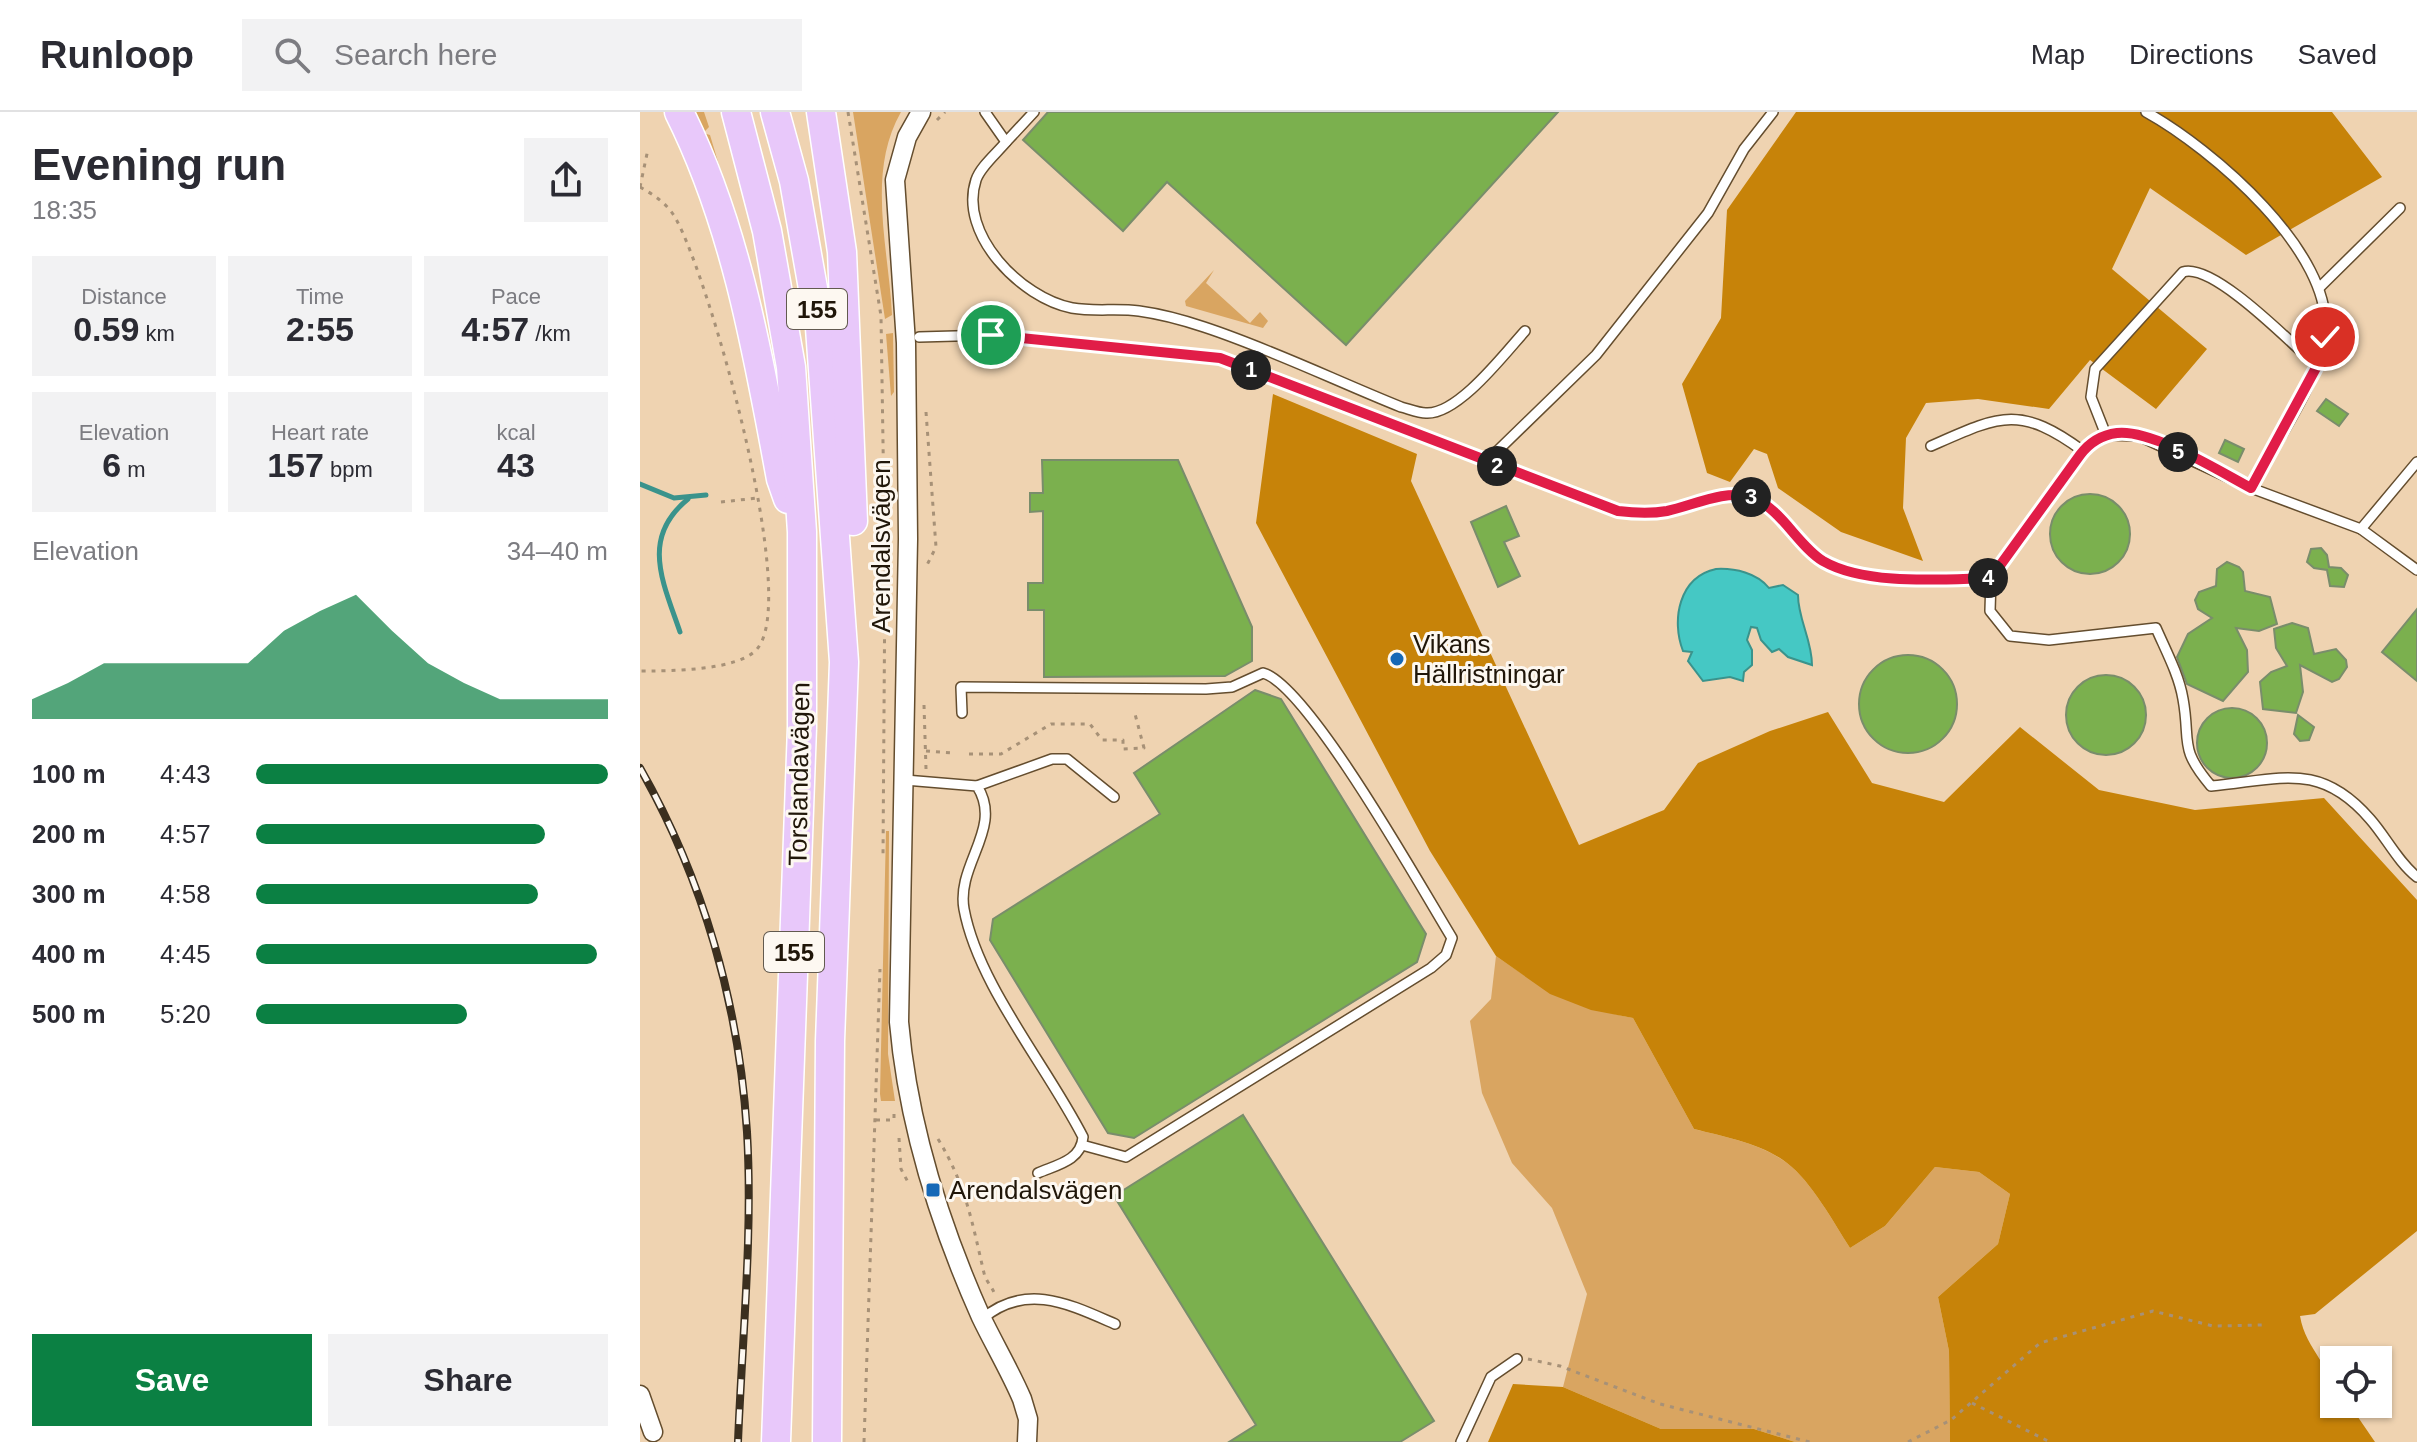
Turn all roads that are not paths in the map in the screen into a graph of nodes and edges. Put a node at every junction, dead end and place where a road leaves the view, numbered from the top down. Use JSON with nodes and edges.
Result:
{"nodes":[{"id":1,"x":679,"y":112,"type":"edge"},
{"id":2,"x":736,"y":112,"type":"edge"},
{"id":3,"x":775,"y":112,"type":"edge"},
{"id":4,"x":821,"y":112,"type":"edge"},
{"id":5,"x":921,"y":112,"type":"edge"},
{"id":6,"x":985,"y":112,"type":"edge"},
{"id":7,"x":1034,"y":112,"type":"edge"},
{"id":8,"x":1773,"y":112,"type":"edge"},
{"id":9,"x":2146,"y":112,"type":"edge"},
{"id":10,"x":1006,"y":142,"type":"junction"},
{"id":11,"x":2400,"y":208,"type":"dead end"},
{"id":12,"x":2320,"y":287,"type":"junction"},
{"id":13,"x":1525,"y":331,"type":"dead end"},
{"id":14,"x":919,"y":337,"type":"dead end"},
{"id":15,"x":2317,"y":366,"type":"junction"},
{"id":16,"x":2106,"y":435,"type":"junction"},
{"id":17,"x":1931,"y":446,"type":"dead end"},
{"id":18,"x":2083,"y":451,"type":"junction"},
{"id":19,"x":1486,"y":462,"type":"junction"},
{"id":20,"x":2417,"y":462,"type":"edge"},
{"id":21,"x":2251,"y":488,"type":"junction"},
{"id":22,"x":2361,"y":529,"type":"junction"},
{"id":23,"x":802,"y":532,"type":"junction"},
{"id":24,"x":2417,"y":570,"type":"edge"},
{"id":25,"x":1991,"y":578,"type":"junction"},
{"id":26,"x":844,"y":662,"type":"junction"},
{"id":27,"x":962,"y":713,"type":"dead end"},
{"id":28,"x":905,"y":780,"type":"junction"},
{"id":29,"x":977,"y":786,"type":"junction"},
{"id":30,"x":1114,"y":797,"type":"dead end"},
{"id":31,"x":2417,"y":877,"type":"edge"},
{"id":32,"x":1082,"y":1145,"type":"junction"},
{"id":33,"x":1038,"y":1173,"type":"dead end"},
{"id":34,"x":982,"y":1319,"type":"junction"},
{"id":35,"x":1115,"y":1324,"type":"dead end"},
{"id":36,"x":1517,"y":1359,"type":"road end"},
{"id":37,"x":640,"y":1395,"type":"edge"},
{"id":38,"x":654,"y":1437,"type":"edge"},
{"id":39,"x":776,"y":1442,"type":"edge"},
{"id":40,"x":827,"y":1442,"type":"edge"},
{"id":41,"x":1027,"y":1442,"type":"edge"},
{"id":42,"x":1461,"y":1442,"type":"edge"}],
"edges":[{"from":1,"to":23,"type":"main road"},
{"from":2,"to":23,"type":"main road","name":"Torslandavägen","number":"155"},
{"from":3,"to":26,"type":"main road","name":"Torslandavägen","number":"155"},
{"from":4,"to":26,"type":"main road"},
{"from":5,"to":28,"type":"street","name":"Arendalsvägen"},
{"from":6,"to":10,"type":"lane"},
{"from":7,"to":10,"type":"lane"},
{"from":8,"to":19,"type":"lane"},
{"from":9,"to":12,"type":"lane"},
{"from":10,"to":13,"type":"lane"},
{"from":11,"to":12,"type":"lane"},
{"from":12,"to":15,"type":"lane"},
{"from":14,"to":19,"type":"lane"},
{"from":15,"to":16,"type":"lane"},
{"from":15,"to":21,"type":"lane"},
{"from":16,"to":18,"type":"lane"},
{"from":16,"to":21,"type":"lane"},
{"from":17,"to":18,"type":"lane"},
{"from":18,"to":25,"type":"lane"},
{"from":19,"to":25,"type":"lane"},
{"from":20,"to":22,"type":"lane"},
{"from":21,"to":22,"type":"lane"},
{"from":22,"to":24,"type":"lane"},
{"from":23,"to":39,"type":"main road","name":"Torslandavägen","number":"155"},
{"from":25,"to":31,"type":"lane"},
{"from":26,"to":40,"type":"main road","name":"Torslandavägen","number":"155"},
{"from":27,"to":32,"type":"lane"},
{"from":28,"to":29,"type":"lane"},
{"from":28,"to":34,"type":"street","name":"Arendalsvägen"},
{"from":29,"to":30,"type":"lane"},
{"from":29,"to":32,"type":"lane"},
{"from":32,"to":33,"type":"lane"},
{"from":34,"to":35,"type":"lane"},
{"from":34,"to":41,"type":"street","name":"Arendalsvägen"},
{"from":36,"to":42,"type":"lane"},
{"from":37,"to":38,"type":"street"}]}
